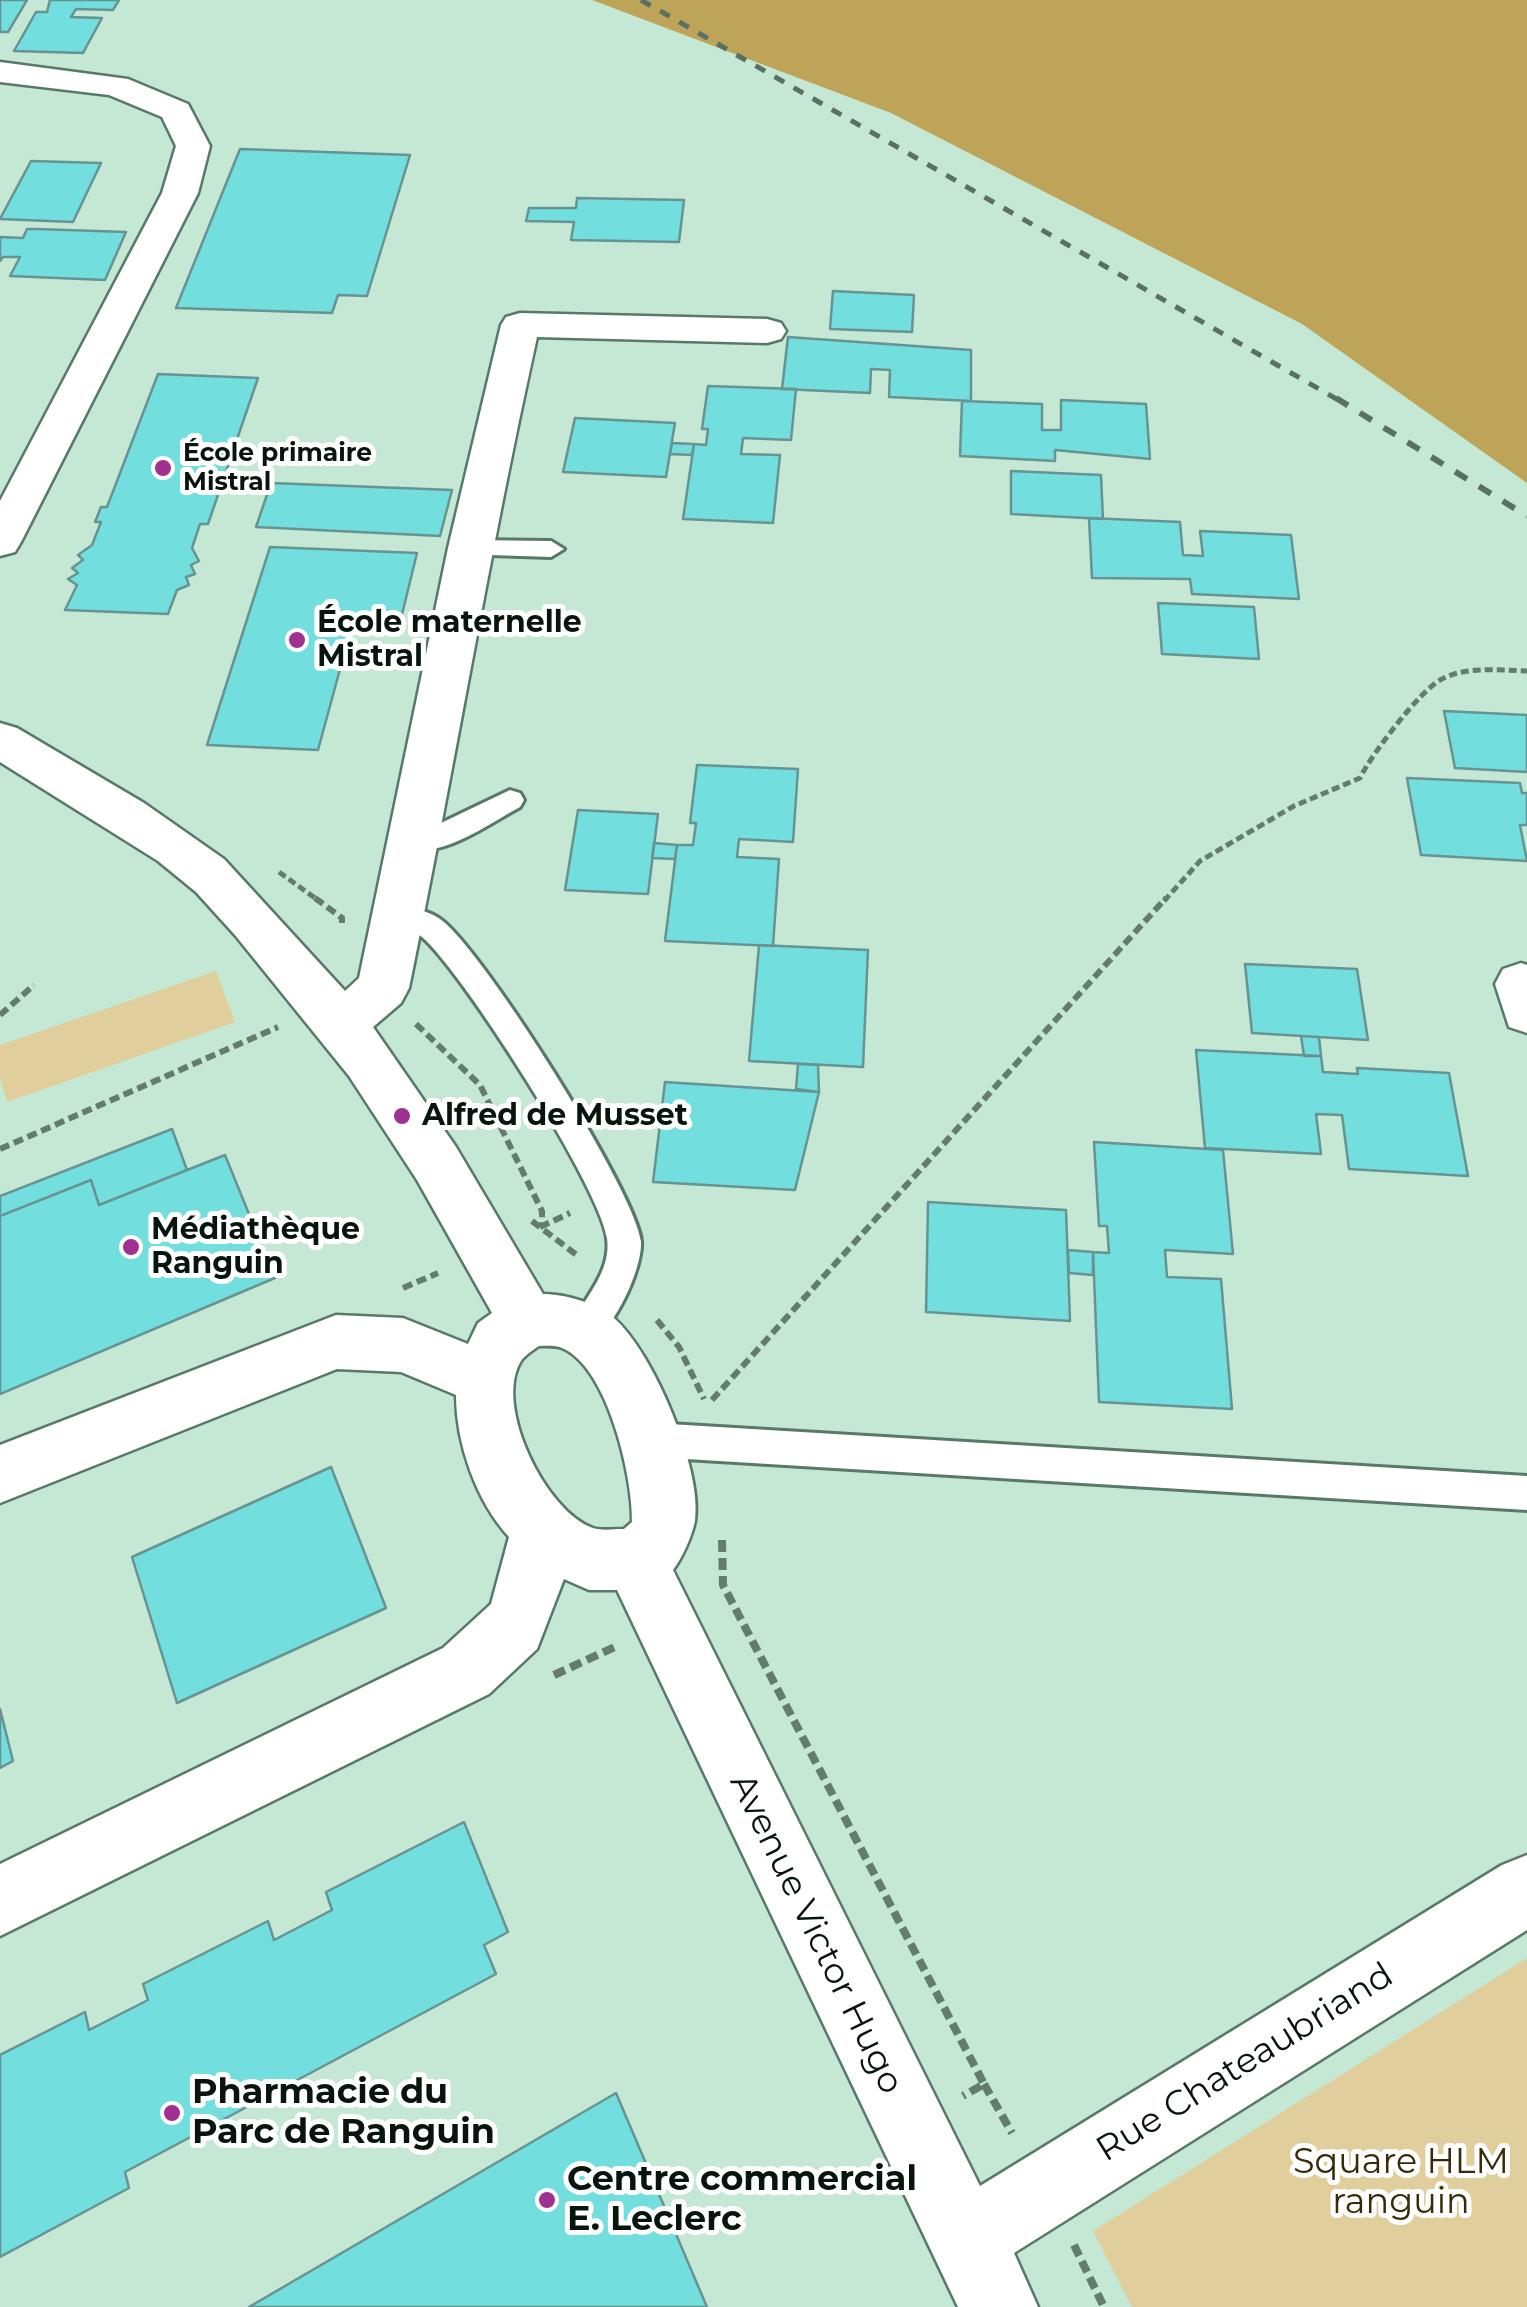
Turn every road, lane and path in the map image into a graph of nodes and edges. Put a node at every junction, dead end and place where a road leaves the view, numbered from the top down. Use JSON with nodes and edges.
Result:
{"nodes":[{"id":1,"x":0,"y":72,"type":"edge"},
{"id":2,"x":767,"y":331,"type":"dead end"},
{"id":3,"x":0,"y":463,"type":"edge"},
{"id":4,"x":42,"y":465,"type":"junction"},
{"id":5,"x":0,"y":542,"type":"edge"},
{"id":6,"x":470,"y":548,"type":"junction"},
{"id":7,"x":551,"y":550,"type":"dead end"},
{"id":8,"x":1527,"y":670,"type":"edge"},
{"id":9,"x":0,"y":740,"type":"edge"},
{"id":10,"x":510,"y":800,"type":"dead end"},
{"id":11,"x":416,"y":840,"type":"junction"},
{"id":12,"x":396,"y":917,"type":"junction"},
{"id":13,"x":34,"y":986,"type":"dead end"},
{"id":14,"x":0,"y":1015,"type":"edge"},
{"id":15,"x":340,"y":1020,"type":"junction"},
{"id":16,"x":413,"y":1022,"type":"dead end"},
{"id":17,"x":284,"y":1024,"type":"dead end"},
{"id":18,"x":0,"y":1135,"type":"edge"},
{"id":19,"x":2,"y":1148,"type":"edge"},
{"id":20,"x":608,"y":1197,"type":"junction"},
{"id":21,"x":542,"y":1226,"type":"junction"},
{"id":22,"x":528,"y":1232,"type":"dead end"},
{"id":23,"x":590,"y":1266,"type":"dead end"},
{"id":24,"x":443,"y":1270,"type":"dead end"},
{"id":25,"x":389,"y":1294,"type":"dead end"},
{"id":26,"x":653,"y":1317,"type":"dead end"},
{"id":27,"x":527,"y":1322,"type":"junction"},
{"id":28,"x":586,"y":1329,"type":"junction"},
{"id":29,"x":482,"y":1378,"type":"junction"},
{"id":30,"x":653,"y":1440,"type":"junction"},
{"id":31,"x":714,"y":1444,"type":"junction"},
{"id":32,"x":0,"y":1474,"type":"edge"},
{"id":33,"x":1527,"y":1493,"type":"edge"},
{"id":34,"x":541,"y":1532,"type":"junction"},
{"id":35,"x":635,"y":1560,"type":"junction"},
{"id":36,"x":619,"y":1645,"type":"dead end"},
{"id":37,"x":556,"y":1674,"type":"dead end"},
{"id":38,"x":1527,"y":1890,"type":"edge"},
{"id":39,"x":0,"y":1900,"type":"edge"},
{"id":40,"x":984,"y":2084,"type":"junction"},
{"id":41,"x":958,"y":2098,"type":"dead end"},
{"id":42,"x":1017,"y":2142,"type":"dead end"},
{"id":43,"x":1067,"y":2232,"type":"dead end"},
{"id":44,"x":966,"y":2240,"type":"junction"},
{"id":45,"x":999,"y":2307,"type":"edge"},
{"id":46,"x":1104,"y":2307,"type":"edge"}],
"edges":[{"from":1,"to":4,"type":"street"},
{"from":2,"to":6,"type":"street"},
{"from":3,"to":4,"type":"street"},
{"from":4,"to":5,"type":"street"},
{"from":6,"to":7,"type":"lane"},
{"from":6,"to":11,"type":"street"},
{"from":8,"to":26,"type":"path"},
{"from":9,"to":15,"type":"street"},
{"from":10,"to":11,"type":"lane"},
{"from":11,"to":12,"type":"street"},
{"from":12,"to":15,"type":"street"},
{"from":12,"to":20,"type":"lane"},
{"from":13,"to":14,"type":"path"},
{"from":15,"to":27,"type":"street"},
{"from":16,"to":21,"type":"path"},
{"from":17,"to":19,"type":"path"},
{"from":18,"to":19,"type":"path"},
{"from":20,"to":21,"type":"path"},
{"from":20,"to":28,"type":"lane"},
{"from":21,"to":22,"type":"path"},
{"from":21,"to":23,"type":"path"},
{"from":24,"to":25,"type":"path"},
{"from":27,"to":28,"type":"street"},
{"from":27,"to":29,"type":"street"},
{"from":28,"to":30,"type":"street"},
{"from":29,"to":32,"type":"street"},
{"from":29,"to":34,"type":"street"},
{"from":30,"to":31,"type":"lane"},
{"from":30,"to":35,"type":"street"},
{"from":31,"to":33,"type":"lane"},
{"from":31,"to":40,"type":"path"},
{"from":34,"to":35,"type":"street"},
{"from":34,"to":39,"type":"street"},
{"from":35,"to":44,"type":"street","name":"Avenue Victor Hugo"},
{"from":36,"to":37,"type":"path"},
{"from":38,"to":44,"type":"street","name":"Rue Chateaubriand"},
{"from":40,"to":41,"type":"path"},
{"from":40,"to":42,"type":"path"},
{"from":43,"to":46,"type":"path"},
{"from":44,"to":45,"type":"street","name":"Avenue Victor Hugo"}]}
